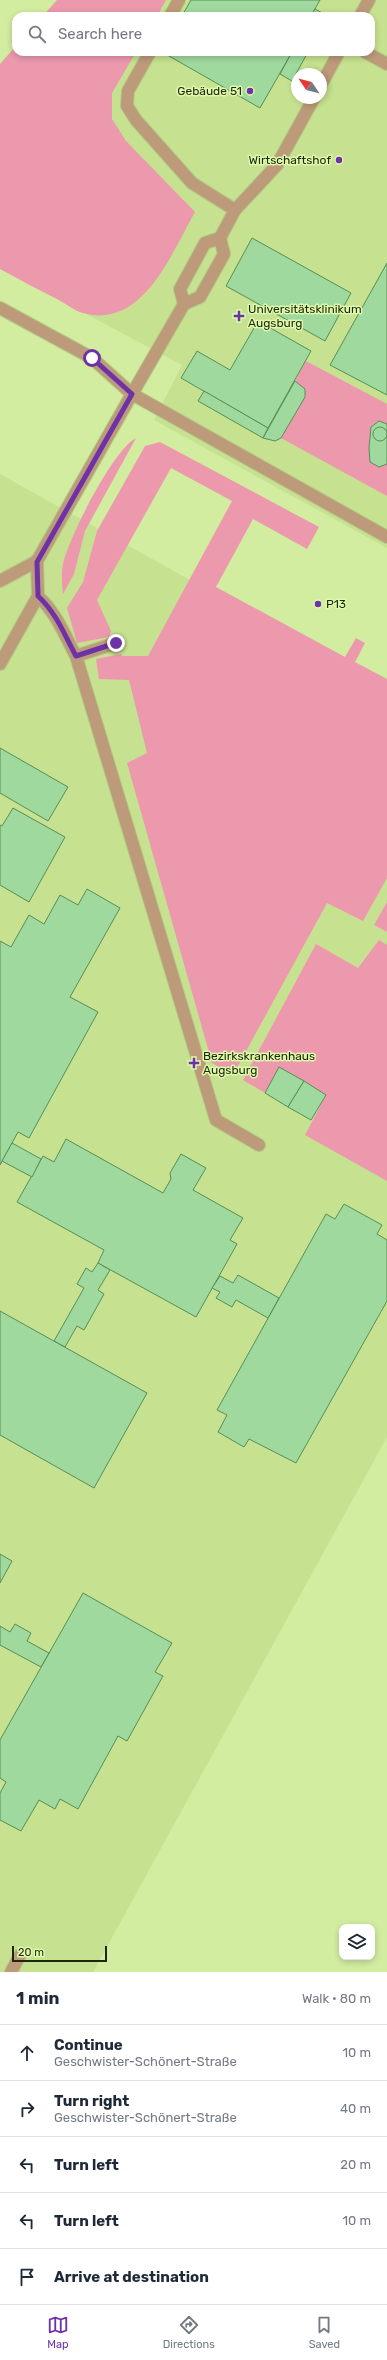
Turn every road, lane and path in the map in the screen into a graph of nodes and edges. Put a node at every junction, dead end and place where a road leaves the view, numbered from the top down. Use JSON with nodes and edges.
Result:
{"nodes":[{"id":1,"x":179,"y":0,"type":"edge"},
{"id":2,"x":369,"y":0,"type":"edge"},
{"id":3,"x":172,"y":12,"type":"edge"},
{"id":4,"x":362,"y":12,"type":"edge"},
{"id":5,"x":148,"y":56,"type":"edge"},
{"id":6,"x":337,"y":56,"type":"edge"},
{"id":7,"x":372,"y":56,"type":"edge"},
{"id":8,"x":387,"y":64,"type":"edge"},
{"id":9,"x":327,"y":74,"type":"edge"},
{"id":10,"x":311,"y":104,"type":"edge"},
{"id":11,"x":235,"y":210,"type":"junction"},
{"id":12,"x":220,"y":238,"type":"junction"},
{"id":13,"x":184,"y":304,"type":"junction"},
{"id":14,"x":0,"y":308,"type":"edge"},
{"id":15,"x":132,"y":394,"type":"junction"},
{"id":16,"x":387,"y":537,"type":"edge"},
{"id":17,"x":37,"y":562,"type":"junction"},
{"id":18,"x":0,"y":581,"type":"edge"},
{"id":19,"x":38,"y":596,"type":"junction"},
{"id":20,"x":116,"y":643,"type":"dead end"},
{"id":21,"x":76,"y":656,"type":"junction"},
{"id":22,"x":0,"y":664,"type":"edge"},
{"id":23,"x":260,"y":1145,"type":"dead end"},
{"id":24,"x":20,"y":1955,"type":"dead end"},
{"id":25,"x":11,"y":1972,"type":"edge"}],
"edges":[{"from":1,"to":3,"type":"street"},
{"from":2,"to":4,"type":"street"},
{"from":5,"to":11,"type":"street"},
{"from":6,"to":9,"type":"street"},
{"from":7,"to":8,"type":"street"},
{"from":10,"to":11,"type":"street"},
{"from":11,"to":12,"type":"street"},
{"from":12,"to":13,"type":"street"},
{"from":12,"to":13,"type":"street"},
{"from":13,"to":15,"type":"street"},
{"from":14,"to":15,"type":"street"},
{"from":15,"to":16,"type":"street"},
{"from":15,"to":17,"type":"street"},
{"from":17,"to":18,"type":"street"},
{"from":17,"to":19,"type":"street"},
{"from":19,"to":21,"type":"street"},
{"from":19,"to":22,"type":"street"},
{"from":20,"to":21,"type":"street"},
{"from":21,"to":23,"type":"street"},
{"from":24,"to":25,"type":"street"}]}
